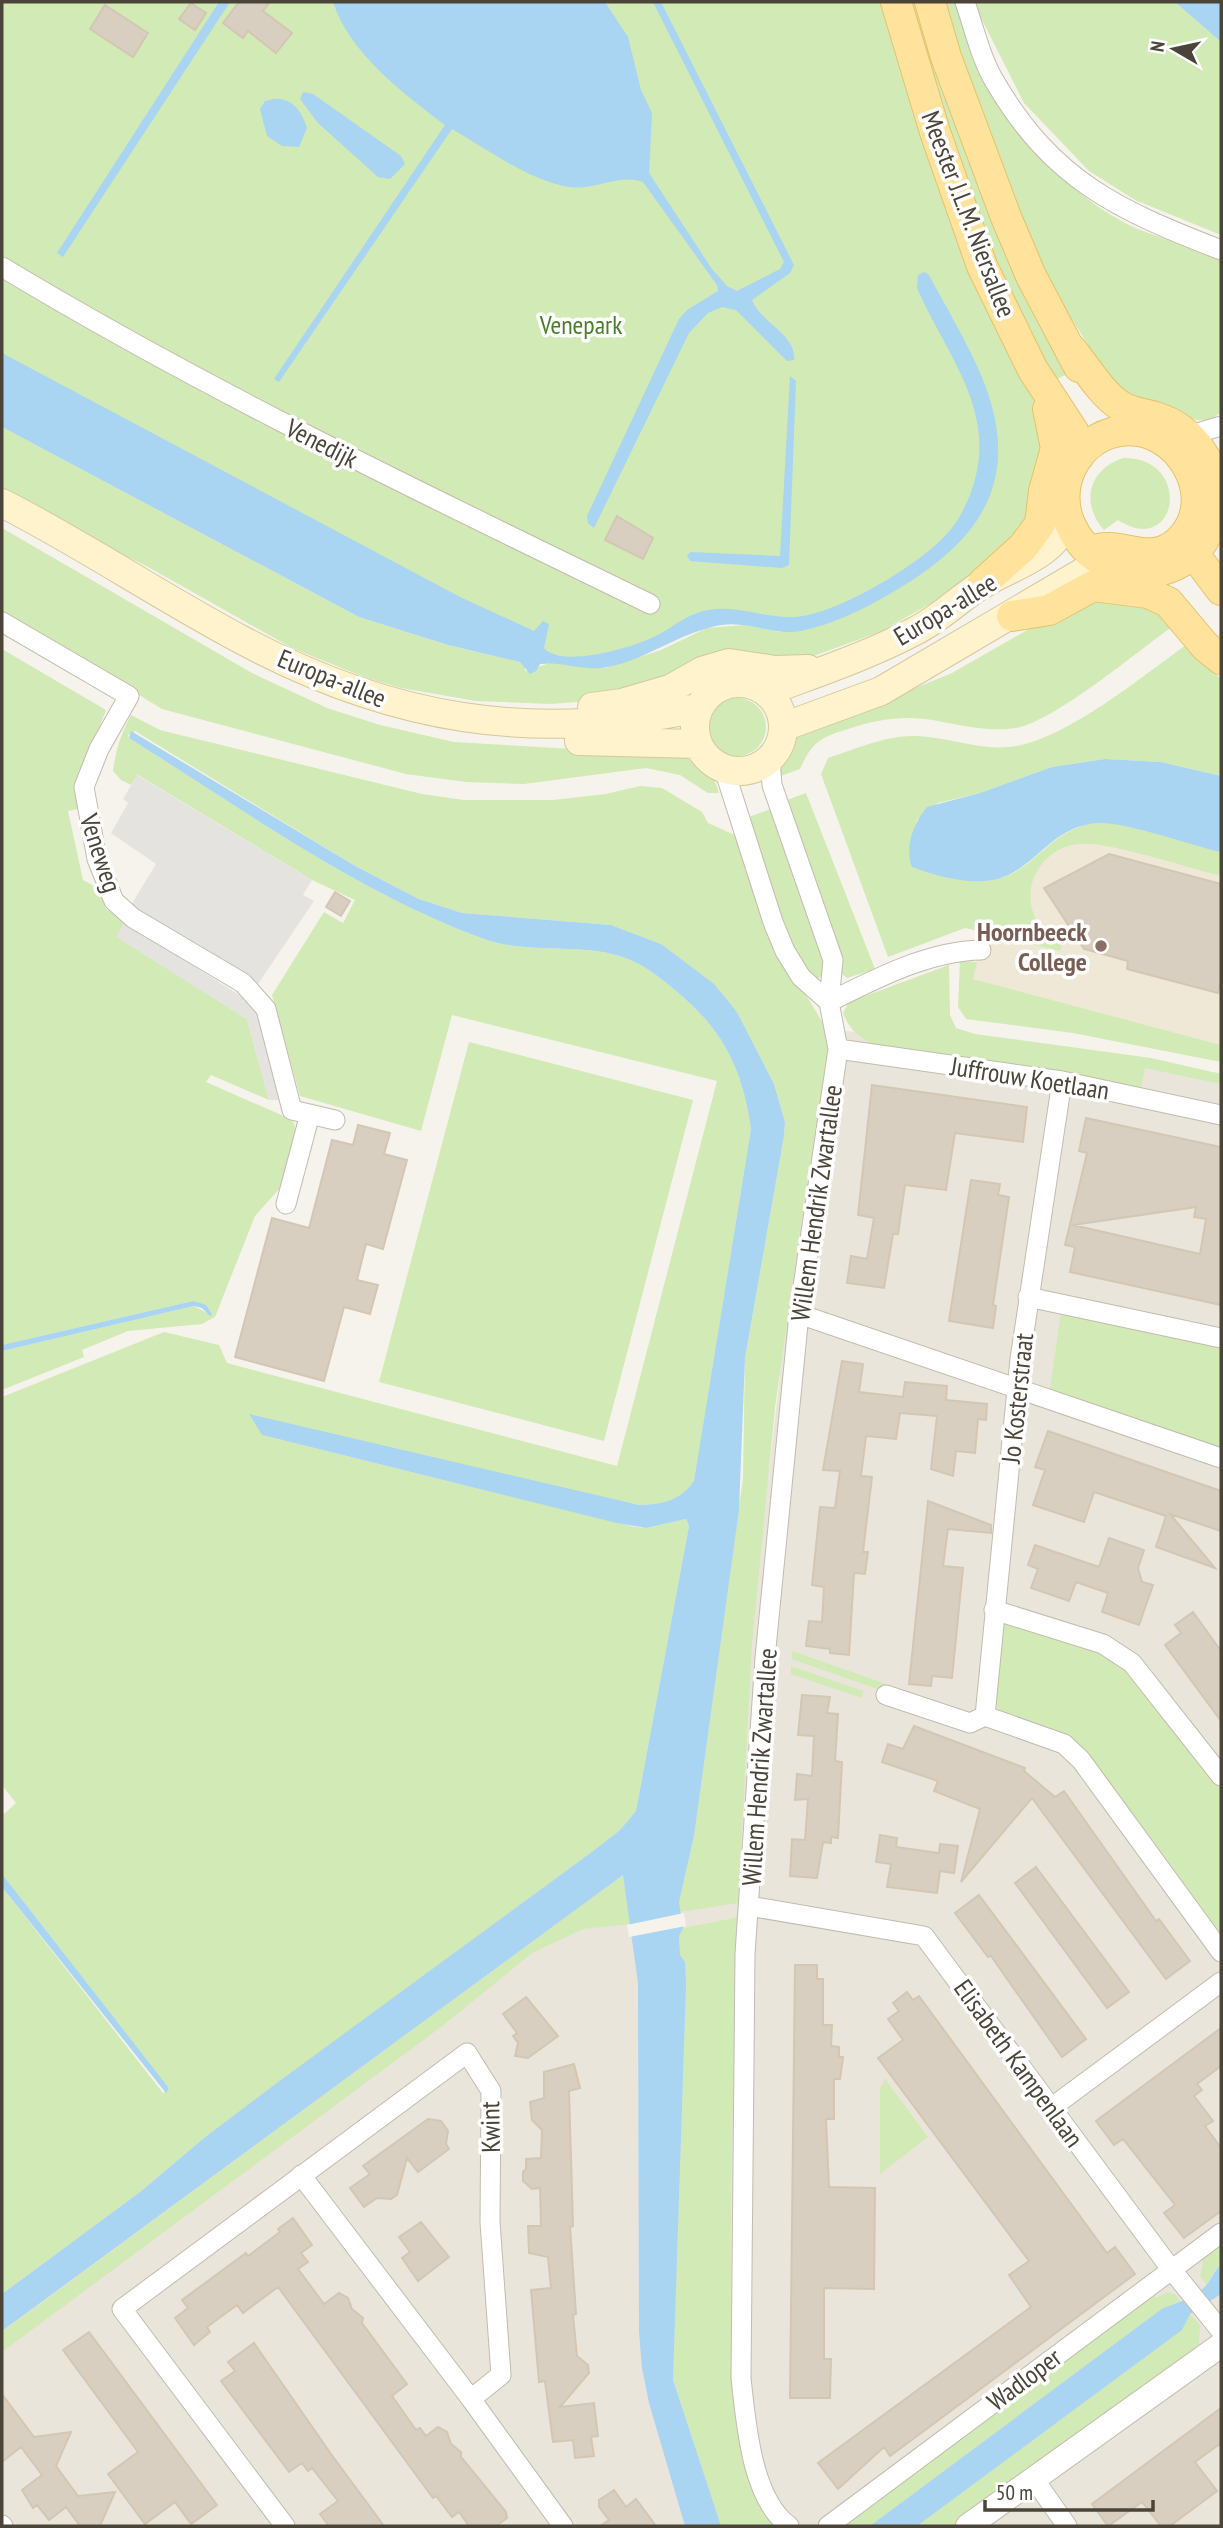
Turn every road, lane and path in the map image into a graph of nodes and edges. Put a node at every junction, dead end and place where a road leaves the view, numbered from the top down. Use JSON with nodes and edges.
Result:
{"nodes":[{"id":1,"x":896,"y":2,"type":"edge"},
{"id":2,"x":930,"y":2,"type":"edge"},
{"id":3,"x":965,"y":2,"type":"edge"},
{"id":4,"x":1221,"y":250,"type":"edge"},
{"id":5,"x":2,"y":267,"type":"edge"},
{"id":6,"x":1033,"y":370,"type":"junction"},
{"id":7,"x":1137,"y":422,"type":"junction"},
{"id":8,"x":1221,"y":426,"type":"edge"},
{"id":9,"x":1177,"y":438,"type":"junction"},
{"id":10,"x":1079,"y":456,"type":"junction"},
{"id":11,"x":1218,"y":478,"type":"edge"},
{"id":12,"x":2,"y":503,"type":"edge"},
{"id":13,"x":2,"y":516,"type":"edge"},
{"id":14,"x":1067,"y":518,"type":"junction"},
{"id":15,"x":1196,"y":540,"type":"junction"},
{"id":16,"x":1098,"y":558,"type":"junction"},
{"id":17,"x":1221,"y":569,"type":"edge"},
{"id":18,"x":1151,"y":572,"type":"junction"},
{"id":19,"x":983,"y":583,"type":"junction"},
{"id":20,"x":1221,"y":590,"type":"edge"},
{"id":21,"x":650,"y":604,"type":"dead end"},
{"id":22,"x":1012,"y":616,"type":"junction"},
{"id":23,"x":2,"y":622,"type":"edge"},
{"id":24,"x":1221,"y":645,"type":"edge"},
{"id":25,"x":1221,"y":659,"type":"edge"},
{"id":26,"x":826,"y":668,"type":"junction"},
{"id":27,"x":766,"y":692,"type":"junction"},
{"id":28,"x":698,"y":708,"type":"junction"},
{"id":29,"x":495,"y":721,"type":"junction"},
{"id":30,"x":783,"y":727,"type":"junction"},
{"id":31,"x":697,"y":744,"type":"junction"},
{"id":32,"x":770,"y":759,"type":"junction"},
{"id":33,"x":724,"y":769,"type":"junction"},
{"id":34,"x":981,"y":950,"type":"dead end"},
{"id":35,"x":829,"y":1002,"type":"junction"},
{"id":36,"x":838,"y":1049,"type":"junction"},
{"id":37,"x":1062,"y":1082,"type":"junction"},
{"id":38,"x":310,"y":1114,"type":"junction"},
{"id":39,"x":1221,"y":1115,"type":"edge"},
{"id":40,"x":335,"y":1120,"type":"dead end"},
{"id":41,"x":286,"y":1204,"type":"dead end"},
{"id":42,"x":1028,"y":1297,"type":"junction"},
{"id":43,"x":799,"y":1314,"type":"junction"},
{"id":44,"x":1221,"y":1338,"type":"edge"},
{"id":45,"x":1017,"y":1387,"type":"junction"},
{"id":46,"x":1221,"y":1458,"type":"edge"},
{"id":47,"x":994,"y":1610,"type":"junction"},
{"id":48,"x":886,"y":1695,"type":"dead end"},
{"id":49,"x":985,"y":1716,"type":"junction"},
{"id":50,"x":1221,"y":1776,"type":"edge"},
{"id":51,"x":749,"y":1906,"type":"junction"},
{"id":52,"x":1221,"y":1952,"type":"edge"},
{"id":53,"x":1221,"y":1982,"type":"edge"},
{"id":54,"x":1051,"y":2109,"type":"junction"},
{"id":55,"x":301,"y":2175,"type":"junction"},
{"id":56,"x":1221,"y":2233,"type":"edge"},
{"id":57,"x":1177,"y":2277,"type":"junction"},
{"id":58,"x":1216,"y":2325,"type":"edge"},
{"id":59,"x":1221,"y":2345,"type":"edge"},
{"id":60,"x":471,"y":2399,"type":"junction"},
{"id":61,"x":1034,"y":2479,"type":"junction"},
{"id":62,"x":285,"y":2526,"type":"edge"},
{"id":63,"x":563,"y":2526,"type":"edge"},
{"id":64,"x":789,"y":2526,"type":"edge"},
{"id":65,"x":828,"y":2526,"type":"edge"},
{"id":66,"x":968,"y":2526,"type":"edge"},
{"id":67,"x":1067,"y":2526,"type":"edge"}],
"edges":[{"from":1,"to":6,"type":"main road","name":"Meester J.L.M. Niersallee"},
{"from":2,"to":7,"type":"main road","name":"Meester J.L.M. Niersallee"},
{"from":3,"to":4,"type":"street"},
{"from":5,"to":21,"type":"street","name":"Venedijk"},
{"from":6,"to":10,"type":"main road","name":"Meester J.L.M. Niersallee"},
{"from":6,"to":19,"type":"main road"},
{"from":7,"to":9,"type":"main road"},
{"from":7,"to":10,"type":"main road"},
{"from":8,"to":9,"type":"street"},
{"from":9,"to":11,"type":"main road"},
{"from":9,"to":15,"type":"main road"},
{"from":10,"to":14,"type":"main road"},
{"from":11,"to":15,"type":"main road"},
{"from":12,"to":29,"type":"main road","name":"Europa-allee"},
{"from":13,"to":31,"type":"main road","name":"Europa-allee"},
{"from":14,"to":16,"type":"main road"},
{"from":14,"to":19,"type":"main road","name":"Europa-allee"},
{"from":15,"to":16,"type":"main road"},
{"from":15,"to":17,"type":"main road"},
{"from":15,"to":18,"type":"main road"},
{"from":15,"to":20,"type":"main road"},
{"from":16,"to":18,"type":"main road"},
{"from":16,"to":22,"type":"main road","name":"Europa-allee"},
{"from":18,"to":24,"type":"main road"},
{"from":19,"to":26,"type":"main road","name":"Europa-allee"},
{"from":22,"to":25,"type":"main road"},
{"from":22,"to":30,"type":"main road","name":"Europa-allee"},
{"from":23,"to":38,"type":"street","name":"Veneweg"},
{"from":26,"to":27,"type":"main road","name":"Europa-allee"},
{"from":26,"to":29,"type":"main road"},
{"from":27,"to":28,"type":"main road"},
{"from":27,"to":30,"type":"main road"},
{"from":28,"to":29,"type":"main road","name":"Europa-allee"},
{"from":28,"to":31,"type":"main road"},
{"from":30,"to":32,"type":"main road"},
{"from":31,"to":33,"type":"main road"},
{"from":32,"to":33,"type":"main road"},
{"from":32,"to":35,"type":"street","name":"Willem Hendrik Zwartallee"},
{"from":33,"to":35,"type":"street"},
{"from":34,"to":35,"type":"street"},
{"from":35,"to":36,"type":"street","name":"Willem Hendrik Zwartallee"},
{"from":36,"to":37,"type":"street","name":"Juffrouw Koetlaan"},
{"from":36,"to":43,"type":"street","name":"Willem Hendrik Zwartallee"},
{"from":37,"to":39,"type":"street","name":"Juffrouw Koetlaan"},
{"from":37,"to":42,"type":"street","name":"Jo Kosterstraat"},
{"from":38,"to":40,"type":"street","name":"Veneweg"},
{"from":38,"to":41,"type":"street"},
{"from":42,"to":44,"type":"street"},
{"from":42,"to":45,"type":"street","name":"Jo Kosterstraat"},
{"from":43,"to":45,"type":"street"},
{"from":43,"to":51,"type":"street","name":"Willem Hendrik Zwartallee"},
{"from":45,"to":46,"type":"street"},
{"from":45,"to":47,"type":"street","name":"Jo Kosterstraat"},
{"from":47,"to":49,"type":"street","name":"Jo Kosterstraat"},
{"from":47,"to":50,"type":"street"},
{"from":48,"to":49,"type":"street"},
{"from":49,"to":52,"type":"street"},
{"from":51,"to":54,"type":"street","name":"Elisabeth Kampenlaan"},
{"from":51,"to":64,"type":"street","name":"Willem Hendrik Zwartallee"},
{"from":53,"to":54,"type":"street"},
{"from":54,"to":57,"type":"street","name":"Elisabeth Kampenlaan"},
{"from":55,"to":60,"type":"street"},
{"from":55,"to":60,"type":"street","name":"Kwint"},
{"from":55,"to":62,"type":"street","name":"Kwint"},
{"from":56,"to":57,"type":"street","name":"Wadloper"},
{"from":57,"to":58,"type":"street","name":"Elisabeth Kampenlaan"},
{"from":57,"to":65,"type":"street","name":"Wadloper"},
{"from":59,"to":61,"type":"street"},
{"from":60,"to":63,"type":"street"},
{"from":61,"to":66,"type":"street"},
{"from":61,"to":67,"type":"street"}]}
